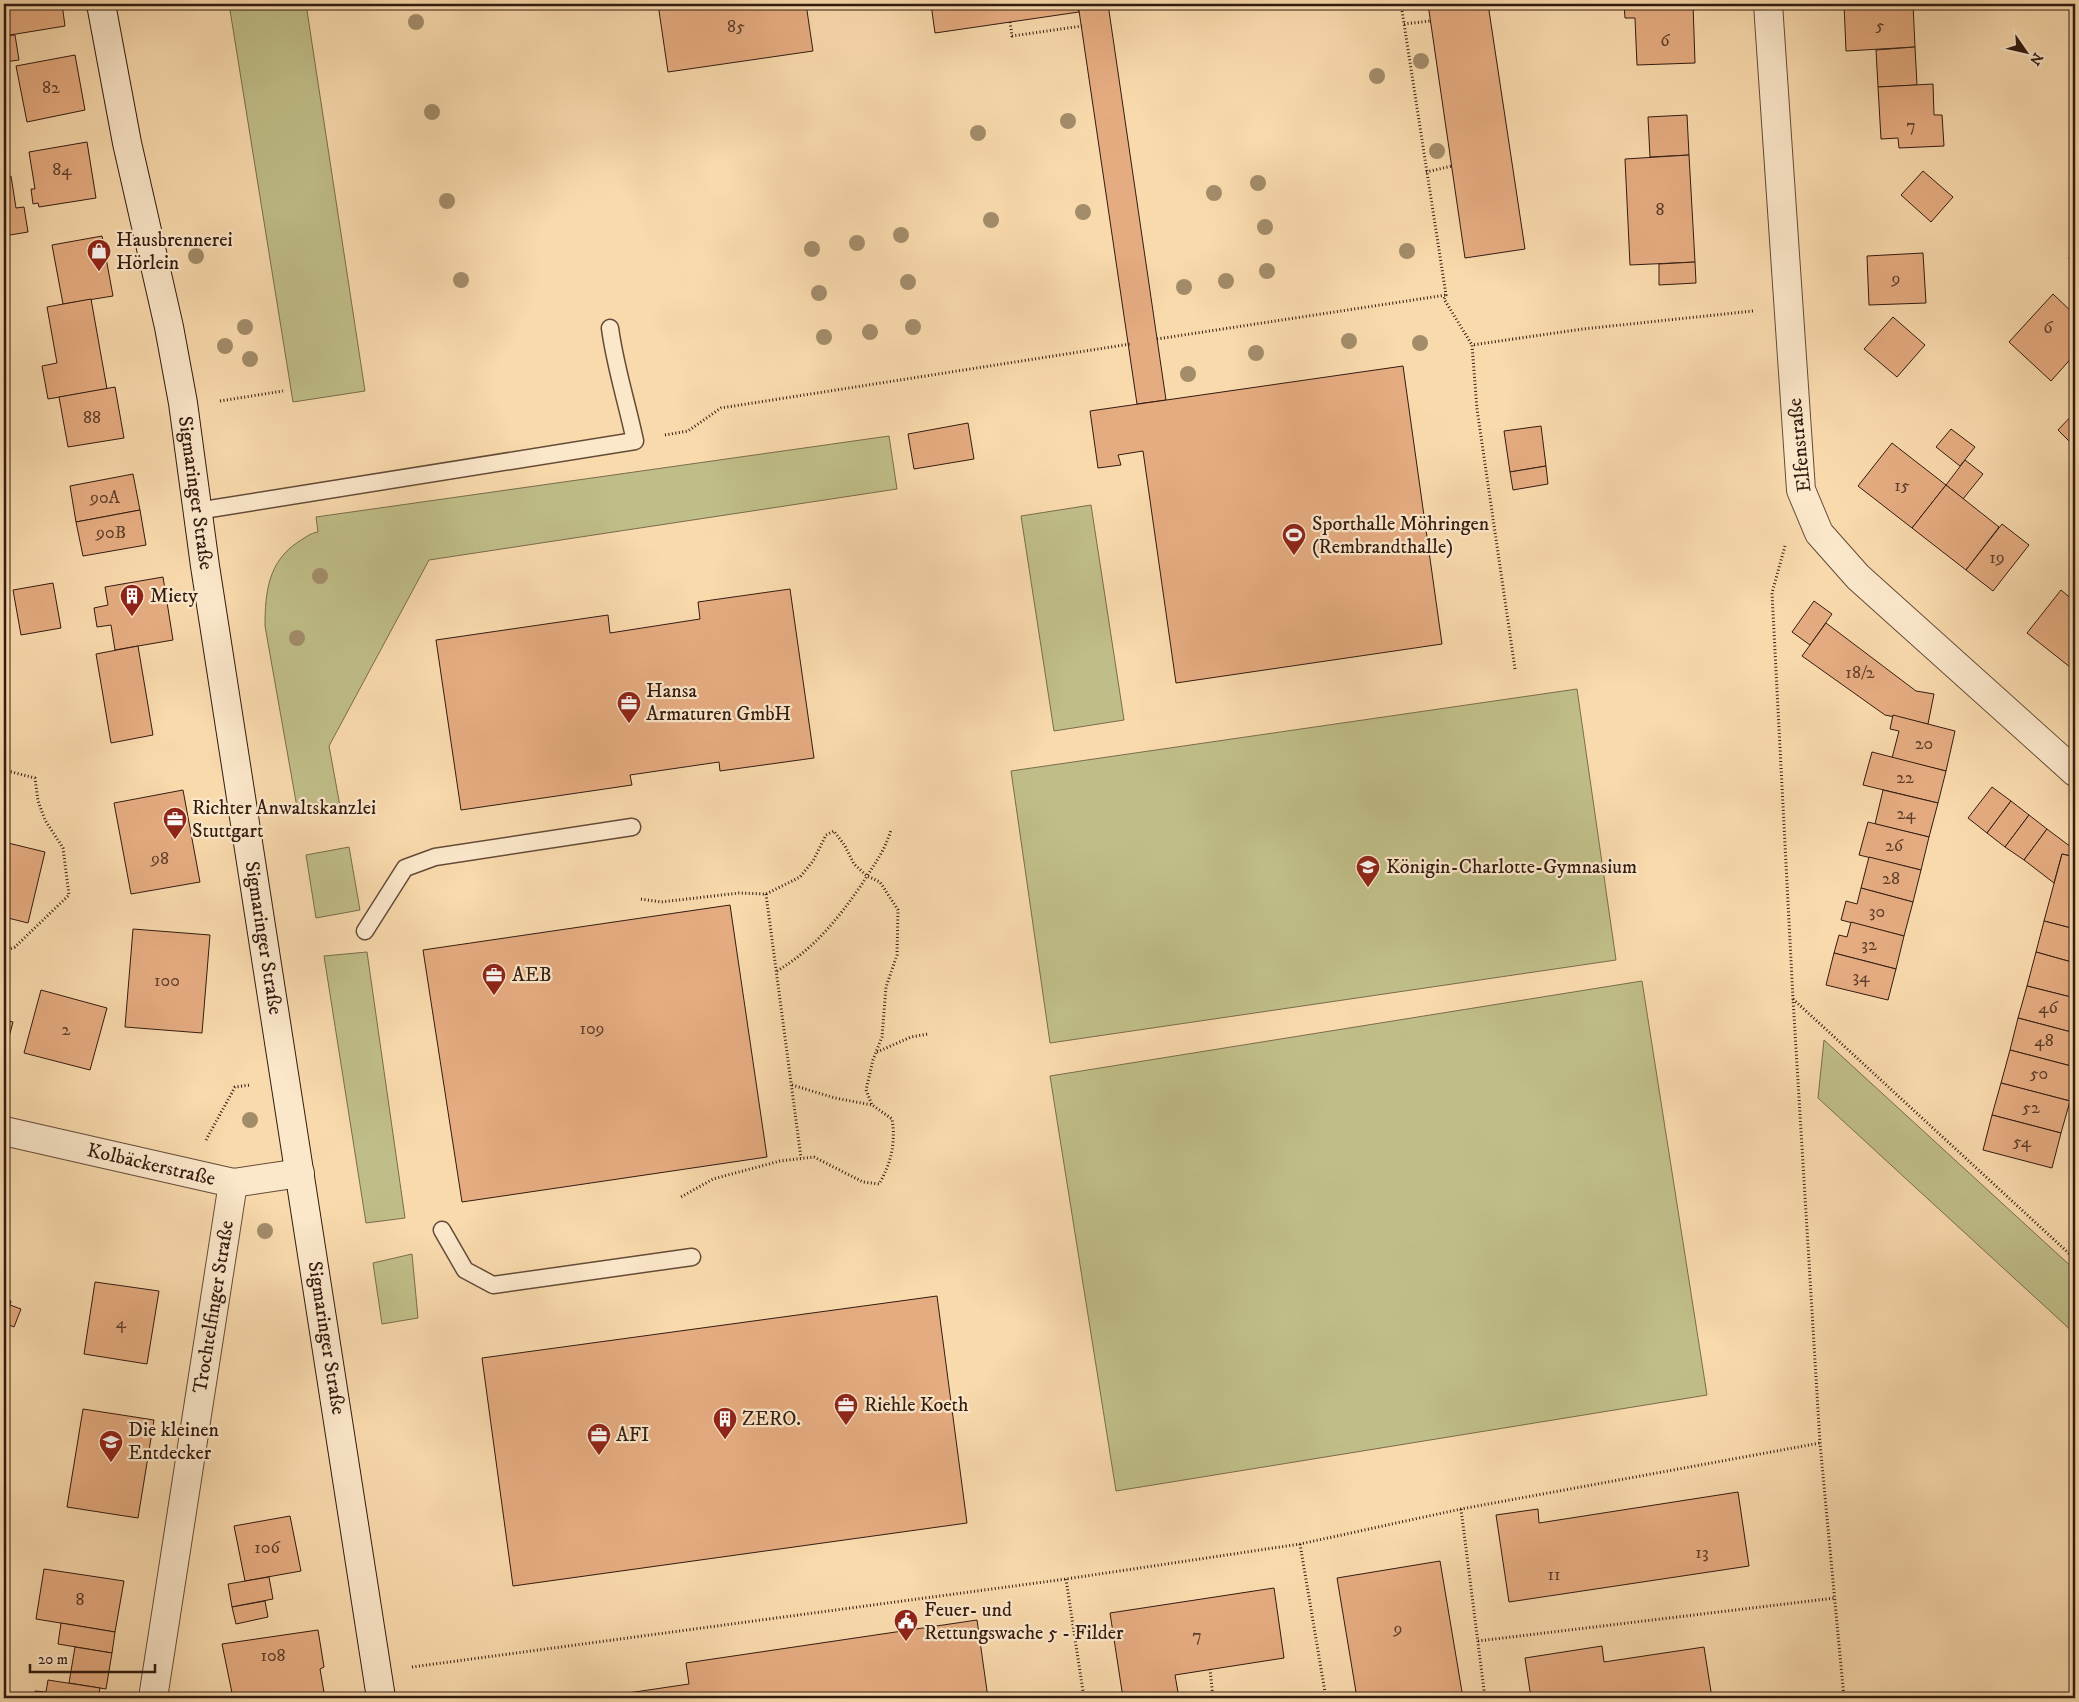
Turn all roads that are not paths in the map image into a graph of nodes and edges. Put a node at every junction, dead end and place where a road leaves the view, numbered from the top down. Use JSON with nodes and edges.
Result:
{"nodes":[{"id":1,"x":101,"y":4,"type":"edge"},
{"id":2,"x":1768,"y":4,"type":"edge"},
{"id":3,"x":610,"y":328,"type":"dead end"},
{"id":4,"x":197,"y":511,"type":"junction"},
{"id":5,"x":2075,"y":772,"type":"edge"},
{"id":6,"x":632,"y":827,"type":"dead end"},
{"id":7,"x":365,"y":931,"type":"dead end"},
{"id":8,"x":4,"y":1131,"type":"edge"},
{"id":9,"x":300,"y":1173,"type":"junction"},
{"id":10,"x":233,"y":1183,"type":"junction"},
{"id":11,"x":442,"y":1230,"type":"dead end"},
{"id":12,"x":692,"y":1257,"type":"dead end"},
{"id":13,"x":153,"y":1698,"type":"edge"},
{"id":14,"x":381,"y":1698,"type":"edge"}],
"edges":[{"from":1,"to":4,"type":"main road","name":"Sigmaringer Straße"},
{"from":2,"to":5,"type":"main road","name":"Elfenstraße"},
{"from":3,"to":4,"type":"lane"},
{"from":4,"to":9,"type":"main road","name":"Sigmaringer Straße"},
{"from":6,"to":7,"type":"lane"},
{"from":8,"to":10,"type":"main road","name":"Kolbäckerstraße"},
{"from":9,"to":10,"type":"main road","name":"Kolbäckerstraße"},
{"from":9,"to":14,"type":"main road","name":"Sigmaringer Straße"},
{"from":10,"to":13,"type":"main road","name":"Trochtelfinger Straße"},
{"from":11,"to":12,"type":"lane"}]}
